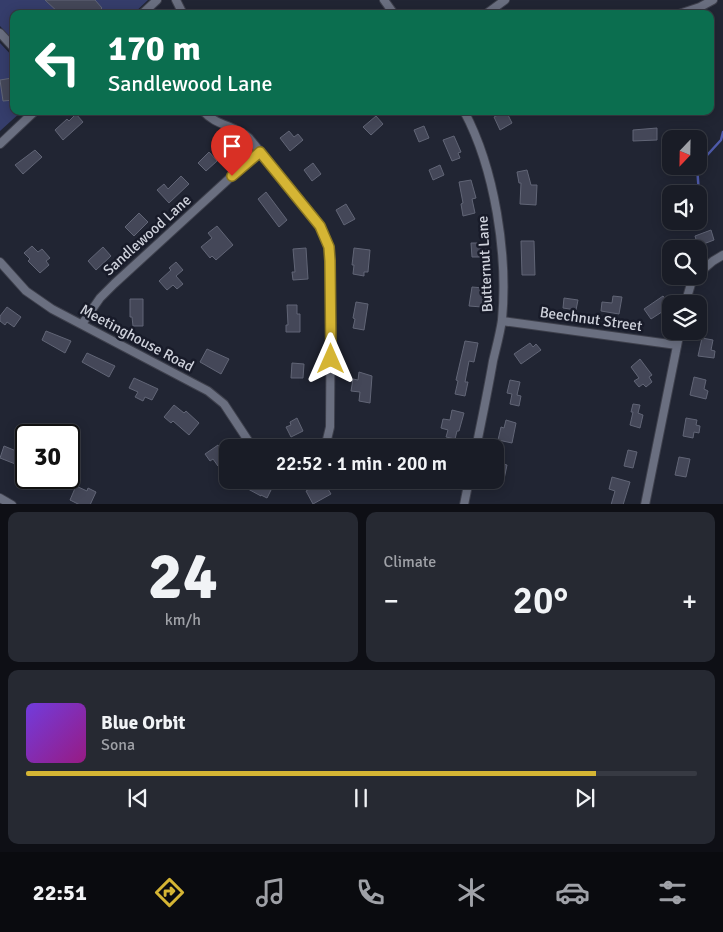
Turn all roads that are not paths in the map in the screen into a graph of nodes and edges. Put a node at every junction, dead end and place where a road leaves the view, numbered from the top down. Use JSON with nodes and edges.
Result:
{"nodes":[{"id":1,"x":157,"y":0,"type":"edge"},
{"id":2,"x":505,"y":0,"type":"edge"},
{"id":3,"x":713,"y":0,"type":"edge"},
{"id":4,"x":146,"y":10,"type":"edge"},
{"id":5,"x":491,"y":10,"type":"edge"},
{"id":6,"x":691,"y":10,"type":"edge"},
{"id":7,"x":0,"y":33,"type":"edge"},
{"id":8,"x":10,"y":44,"type":"edge"},
{"id":9,"x":32,"y":115,"type":"edge"},
{"id":10,"x":208,"y":115,"type":"edge"},
{"id":11,"x":466,"y":115,"type":"edge"},
{"id":12,"x":0,"y":144,"type":"edge"},
{"id":13,"x":260,"y":152,"type":"junction"},
{"id":14,"x":723,"y":255,"type":"edge"},
{"id":15,"x":0,"y":262,"type":"edge"},
{"id":16,"x":707,"y":267,"type":"edge"},
{"id":17,"x":502,"y":321,"type":"junction"},
{"id":18,"x":82,"y":324,"type":"junction"},
{"id":19,"x":678,"y":340,"type":"edge"},
{"id":20,"x":677,"y":345,"type":"junction"},
{"id":21,"x":247,"y":439,"type":"edge"},
{"id":22,"x":327,"y":439,"type":"edge"},
{"id":23,"x":478,"y":439,"type":"edge"},
{"id":24,"x":467,"y":489,"type":"edge"},
{"id":25,"x":0,"y":498,"type":"edge"},
{"id":26,"x":12,"y":504,"type":"edge"},
{"id":27,"x":464,"y":504,"type":"edge"},
{"id":28,"x":645,"y":504,"type":"edge"}],
"edges":[{"from":1,"to":4,"type":"street"},
{"from":2,"to":5,"type":"street"},
{"from":3,"to":6,"type":"street"},
{"from":7,"to":8,"type":"street"},
{"from":9,"to":12,"type":"street"},
{"from":10,"to":13,"type":"street"},
{"from":11,"to":17,"type":"street","name":"Butternut Lane"},
{"from":13,"to":18,"type":"street","name":"Sandlewood Lane"},
{"from":13,"to":22,"type":"street"},
{"from":14,"to":16,"type":"street"},
{"from":15,"to":18,"type":"street","name":"Meetinghouse Road"},
{"from":17,"to":20,"type":"street","name":"Beechnut Street"},
{"from":17,"to":23,"type":"street","name":"Butternut Lane"},
{"from":18,"to":21,"type":"street","name":"Meetinghouse Road"},
{"from":19,"to":20,"type":"street"},
{"from":20,"to":28,"type":"street"},
{"from":24,"to":27,"type":"street"},
{"from":25,"to":26,"type":"street"}]}
